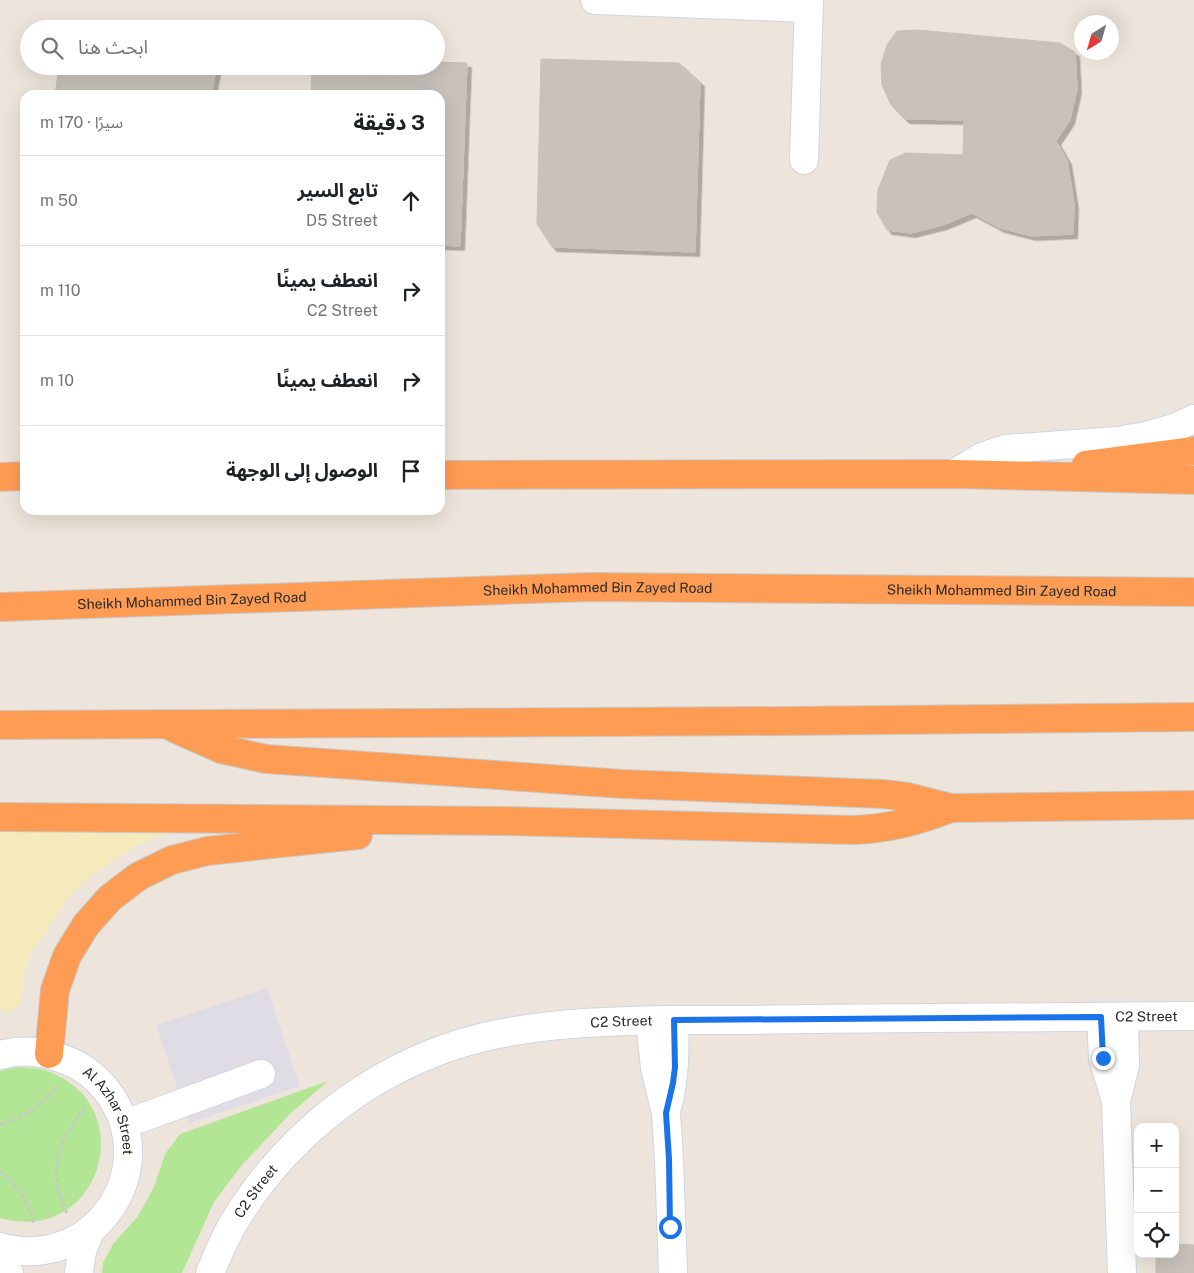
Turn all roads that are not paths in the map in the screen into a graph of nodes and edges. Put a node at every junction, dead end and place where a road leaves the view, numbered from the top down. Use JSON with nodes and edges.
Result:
{"nodes":[{"id":1,"x":595,"y":0,"type":"edge"},
{"id":2,"x":809,"y":4,"type":"edge"},
{"id":3,"x":804,"y":160,"type":"dead end"},
{"id":4,"x":1194,"y":419,"type":"edge"},
{"id":5,"x":1194,"y":451,"type":"edge"},
{"id":6,"x":954,"y":474,"type":"junction"},
{"id":7,"x":0,"y":476,"type":"edge"},
{"id":8,"x":20,"y":476,"type":"edge"},
{"id":9,"x":445,"y":476,"type":"edge"},
{"id":10,"x":1024,"y":476,"type":"junction"},
{"id":11,"x":1194,"y":480,"type":"edge"},
{"id":12,"x":1194,"y":592,"type":"edge"},
{"id":13,"x":0,"y":607,"type":"edge"},
{"id":14,"x":1194,"y":716,"type":"edge"},
{"id":15,"x":165,"y":724,"type":"junction"},
{"id":16,"x":0,"y":725,"type":"edge"},
{"id":17,"x":1194,"y":805,"type":"edge"},
{"id":18,"x":951,"y":808,"type":"junction"},
{"id":19,"x":0,"y":817,"type":"edge"},
{"id":20,"x":505,"y":822,"type":"junction"},
{"id":21,"x":1194,"y":1016,"type":"edge"},
{"id":22,"x":1113,"y":1017,"type":"junction"},
{"id":23,"x":662,"y":1020,"type":"junction"},
{"id":24,"x":49,"y":1054,"type":"junction"},
{"id":25,"x":0,"y":1056,"type":"edge"},
{"id":26,"x":261,"y":1074,"type":"dead end"},
{"id":27,"x":125,"y":1124,"type":"junction"},
{"id":28,"x":85,"y":1234,"type":"junction"},
{"id":29,"x":0,"y":1247,"type":"edge"},
{"id":30,"x":0,"y":1260,"type":"edge"},
{"id":31,"x":9,"y":1273,"type":"edge"},
{"id":32,"x":79,"y":1273,"type":"edge"},
{"id":33,"x":210,"y":1273,"type":"edge"},
{"id":34,"x":673,"y":1273,"type":"edge"},
{"id":35,"x":1122,"y":1273,"type":"edge"}],
"edges":[{"from":1,"to":2,"type":"street"},
{"from":2,"to":3,"type":"street"},
{"from":4,"to":6,"type":"street"},
{"from":5,"to":10,"type":"highway"},
{"from":6,"to":9,"type":"highway"},
{"from":6,"to":10,"type":"highway"},
{"from":7,"to":8,"type":"highway"},
{"from":10,"to":11,"type":"highway"},
{"from":12,"to":13,"type":"highway","name":"Sheikh Mohammed Bin Zayed Road"},
{"from":14,"to":15,"type":"highway"},
{"from":15,"to":16,"type":"highway"},
{"from":15,"to":18,"type":"highway"},
{"from":17,"to":18,"type":"highway"},
{"from":18,"to":20,"type":"highway"},
{"from":19,"to":20,"type":"highway"},
{"from":20,"to":24,"type":"highway"},
{"from":21,"to":22,"type":"street","name":"C2 Street"},
{"from":22,"to":23,"type":"street","name":"C2 Street"},
{"from":22,"to":35,"type":"street"},
{"from":23,"to":33,"type":"street","name":"C2 Street"},
{"from":23,"to":34,"type":"street"},
{"from":24,"to":25,"type":"street","name":"Al Azhar Street"},
{"from":24,"to":27,"type":"street","name":"Al Azhar Street"},
{"from":26,"to":27,"type":"street"},
{"from":27,"to":28,"type":"street","name":"Al Azhar Street"},
{"from":28,"to":29,"type":"street","name":"Al Azhar Street"},
{"from":28,"to":32,"type":"street","name":"Al Azhar Street"},
{"from":30,"to":31,"type":"street"}]}
